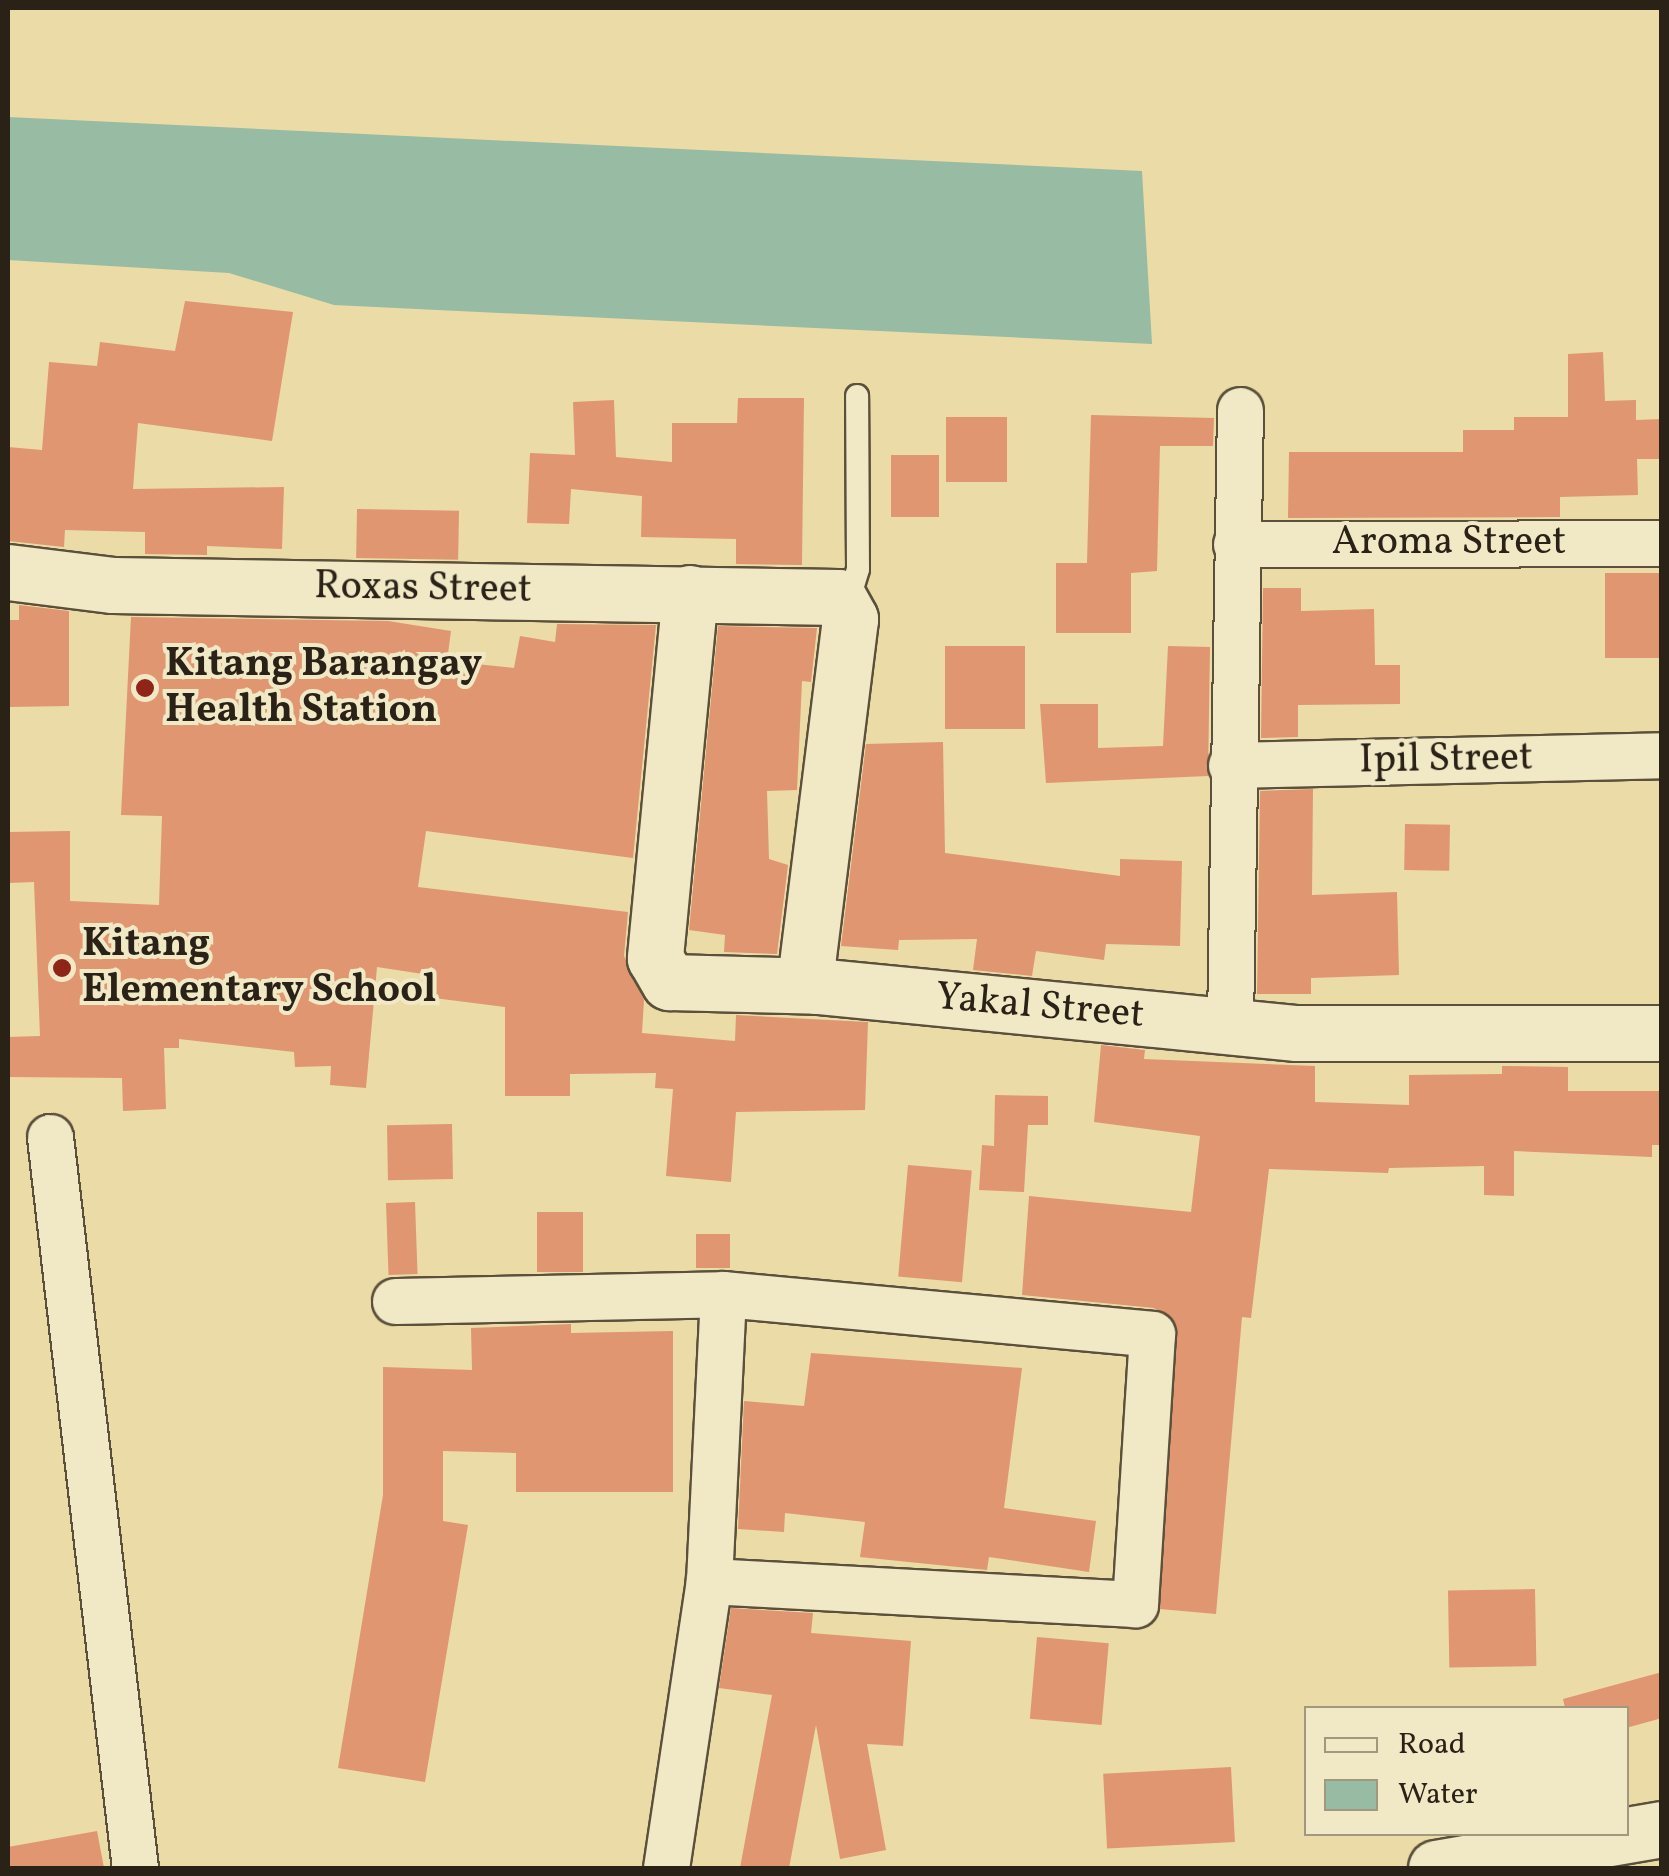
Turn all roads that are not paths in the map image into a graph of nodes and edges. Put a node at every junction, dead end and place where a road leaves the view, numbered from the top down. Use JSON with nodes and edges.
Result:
{"nodes":[{"id":1,"x":857,"y":396,"type":"dead end"},
{"id":2,"x":1240,"y":410,"type":"dead end"},
{"id":3,"x":1662,"y":543,"type":"edge"},
{"id":4,"x":1236,"y":544,"type":"junction"},
{"id":5,"x":8,"y":572,"type":"edge"},
{"id":6,"x":690,"y":593,"type":"junction"},
{"id":7,"x":843,"y":601,"type":"junction"},
{"id":8,"x":1662,"y":755,"type":"edge"},
{"id":9,"x":1232,"y":765,"type":"junction"},
{"id":10,"x":817,"y":986,"type":"junction"},
{"id":11,"x":1230,"y":1023,"type":"junction"},
{"id":12,"x":1662,"y":1033,"type":"edge"},
{"id":13,"x":50,"y":1137,"type":"dead end"},
{"id":14,"x":722,"y":1294,"type":"junction"},
{"id":15,"x":395,"y":1300,"type":"dead end"},
{"id":16,"x":710,"y":1582,"type":"junction"},
{"id":17,"x":1662,"y":1829,"type":"edge"},
{"id":18,"x":1629,"y":1835,"type":"edge"},
{"id":19,"x":1621,"y":1836,"type":"edge"},
{"id":20,"x":135,"y":1868,"type":"edge"},
{"id":21,"x":666,"y":1868,"type":"edge"},
{"id":22,"x":1436,"y":1868,"type":"edge"}],
"edges":[{"from":1,"to":7,"type":"lane"},
{"from":2,"to":4,"type":"street"},
{"from":3,"to":4,"type":"street","name":"Aroma Street"},
{"from":4,"to":9,"type":"street"},
{"from":5,"to":6,"type":"street","name":"Roxas Street"},
{"from":6,"to":7,"type":"street","name":"Roxas Street"},
{"from":6,"to":10,"type":"street","name":"Yakal Street"},
{"from":7,"to":10,"type":"street"},
{"from":8,"to":9,"type":"street","name":"Ipil Street"},
{"from":9,"to":11,"type":"street"},
{"from":10,"to":11,"type":"street","name":"Yakal Street"},
{"from":11,"to":12,"type":"street","name":"Yakal Street"},
{"from":13,"to":20,"type":"street"},
{"from":14,"to":15,"type":"street"},
{"from":14,"to":16,"type":"street"},
{"from":14,"to":16,"type":"street"},
{"from":16,"to":21,"type":"street"},
{"from":17,"to":18,"type":"street"},
{"from":19,"to":22,"type":"street"}]}
